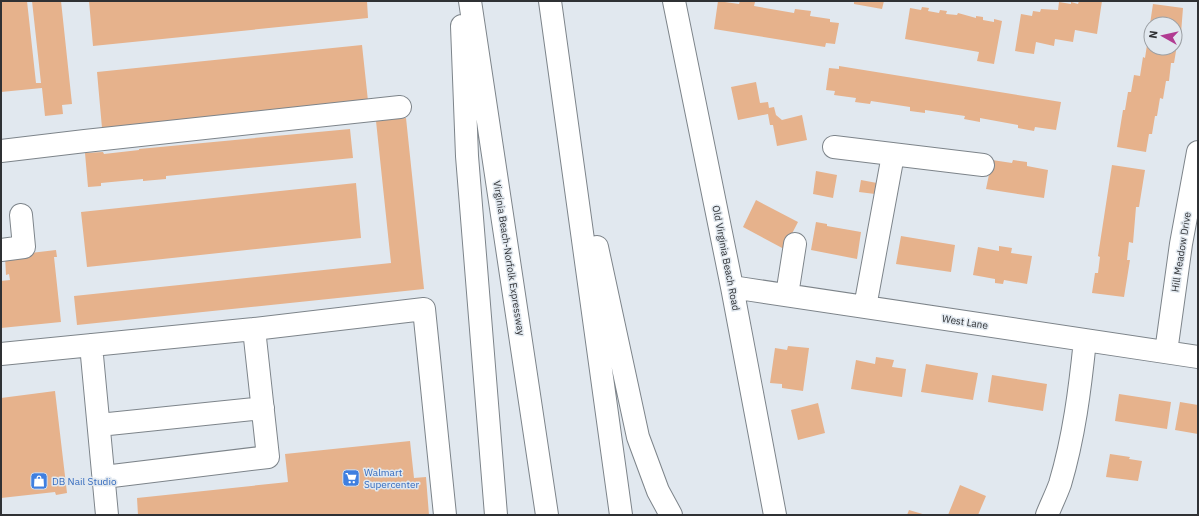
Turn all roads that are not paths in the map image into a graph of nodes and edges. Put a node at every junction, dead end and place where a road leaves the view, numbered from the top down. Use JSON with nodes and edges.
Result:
{"nodes":[{"id":1,"x":461,"y":1,"type":"edge"},
{"id":2,"x":470,"y":1,"type":"edge"},
{"id":3,"x":550,"y":1,"type":"edge"},
{"id":4,"x":674,"y":1,"type":"edge"},
{"id":5,"x":561,"y":76,"type":"junction"},
{"id":6,"x":400,"y":107,"type":"dead end"},
{"id":7,"x":834,"y":147,"type":"dead end"},
{"id":8,"x":11,"y":150,"type":"edge"},
{"id":9,"x":1198,"y":152,"type":"edge"},
{"id":10,"x":893,"y":155,"type":"junction"},
{"id":11,"x":983,"y":165,"type":"dead end"},
{"id":12,"x":21,"y":215,"type":"dead end"},
{"id":13,"x":795,"y":244,"type":"dead end"},
{"id":14,"x":1,"y":250,"type":"edge"},
{"id":15,"x":732,"y":287,"type":"junction"},
{"id":16,"x":787,"y":295,"type":"junction"},
{"id":17,"x":865,"y":307,"type":"junction"},
{"id":18,"x":254,"y":328,"type":"junction"},
{"id":19,"x":1085,"y":340,"type":"junction"},
{"id":20,"x":91,"y":345,"type":"junction"},
{"id":21,"x":1166,"y":352,"type":"junction"},
{"id":22,"x":1,"y":354,"type":"edge"},
{"id":23,"x":1198,"y":357,"type":"edge"},
{"id":24,"x":263,"y":408,"type":"junction"},
{"id":25,"x":99,"y":425,"type":"junction"},
{"id":26,"x":104,"y":478,"type":"junction"},
{"id":27,"x":107,"y":515,"type":"edge"},
{"id":28,"x":445,"y":515,"type":"edge"},
{"id":29,"x":496,"y":515,"type":"edge"},
{"id":30,"x":547,"y":515,"type":"edge"},
{"id":31,"x":621,"y":515,"type":"edge"},
{"id":32,"x":671,"y":515,"type":"edge"},
{"id":33,"x":775,"y":515,"type":"edge"},
{"id":34,"x":1047,"y":515,"type":"edge"}],
"edges":[{"from":1,"to":29,"type":"main road"},
{"from":2,"to":30,"type":"main road","name":"Virginia Beach-Norfolk Expressway"},
{"from":3,"to":5,"type":"main road"},
{"from":4,"to":15,"type":"main road","name":"Old Virginia Beach Road"},
{"from":5,"to":31,"type":"main road"},
{"from":5,"to":32,"type":"main road"},
{"from":6,"to":8,"type":"main road"},
{"from":7,"to":10,"type":"main road"},
{"from":9,"to":21,"type":"main road","name":"Hill Meadow Drive"},
{"from":10,"to":11,"type":"main road"},
{"from":10,"to":17,"type":"main road"},
{"from":12,"to":14,"type":"main road"},
{"from":13,"to":16,"type":"main road"},
{"from":15,"to":16,"type":"main road","name":"West Lane"},
{"from":15,"to":33,"type":"main road","name":"Old Virginia Beach Road"},
{"from":16,"to":17,"type":"main road","name":"West Lane"},
{"from":17,"to":19,"type":"main road","name":"West Lane"},
{"from":18,"to":20,"type":"main road"},
{"from":18,"to":24,"type":"main road"},
{"from":18,"to":28,"type":"main road"},
{"from":19,"to":21,"type":"main road","name":"West Lane"},
{"from":19,"to":34,"type":"main road"},
{"from":20,"to":22,"type":"main road"},
{"from":20,"to":25,"type":"main road"},
{"from":21,"to":23,"type":"main road","name":"West Lane"},
{"from":24,"to":25,"type":"main road"},
{"from":24,"to":26,"type":"main road"},
{"from":25,"to":26,"type":"main road"},
{"from":26,"to":27,"type":"main road"}]}
